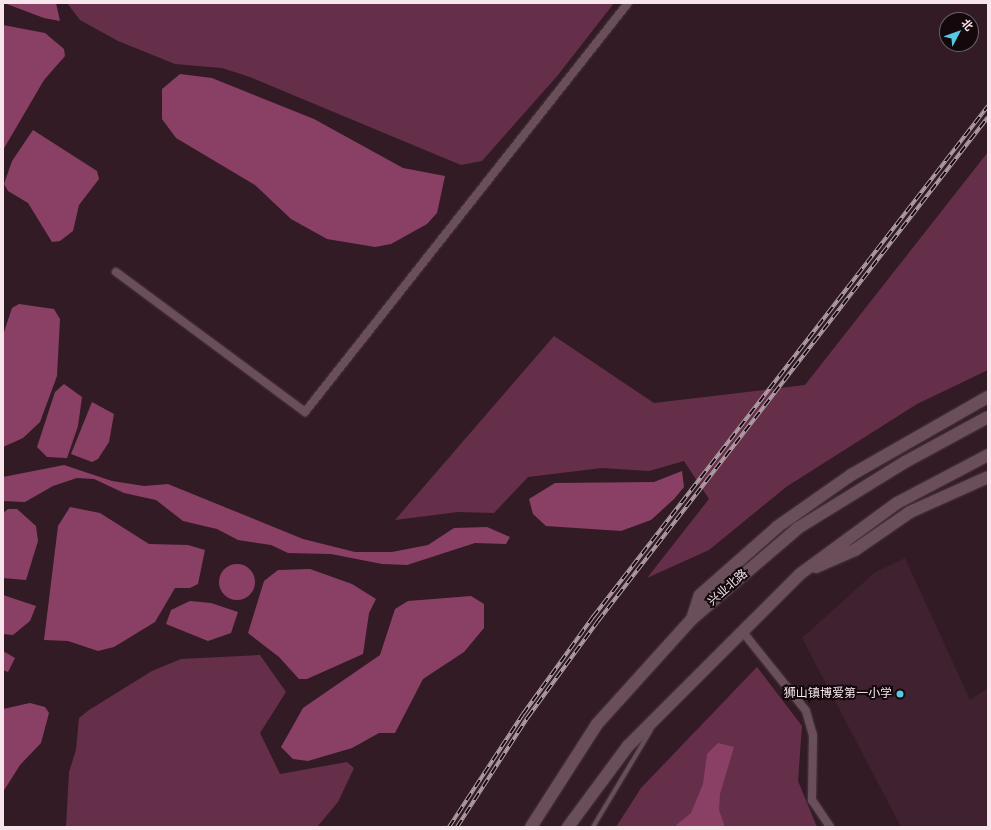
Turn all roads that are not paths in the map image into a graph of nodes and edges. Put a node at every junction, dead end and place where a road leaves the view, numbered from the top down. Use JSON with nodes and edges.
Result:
{"nodes":[{"id":1,"x":628,"y":3,"type":"edge"},
{"id":2,"x":116,"y":272,"type":"dead end"},
{"id":3,"x":988,"y":397,"type":"edge"},
{"id":4,"x":988,"y":417,"type":"edge"},
{"id":5,"x":988,"y":455,"type":"edge"},
{"id":6,"x":988,"y":476,"type":"edge"},
{"id":7,"x":800,"y":574,"type":"junction"},
{"id":8,"x":692,"y":619,"type":"junction"},
{"id":9,"x":742,"y":631,"type":"junction"},
{"id":10,"x":667,"y":704,"type":"junction"},
{"id":11,"x":530,"y":827,"type":"edge"},
{"id":12,"x":568,"y":827,"type":"edge"},
{"id":13,"x":593,"y":827,"type":"edge"},
{"id":14,"x":830,"y":827,"type":"edge"}],
"edges":[{"from":1,"to":2,"type":"street"},
{"from":3,"to":8,"type":"main road"},
{"from":4,"to":8,"type":"main road","name":"兴业北路"},
{"from":5,"to":7,"type":"main road"},
{"from":6,"to":7,"type":"main road"},
{"from":7,"to":9,"type":"main road"},
{"from":8,"to":11,"type":"main road","name":"兴业北路"},
{"from":9,"to":10,"type":"main road"},
{"from":9,"to":14,"type":"street"},
{"from":10,"to":12,"type":"main road"},
{"from":10,"to":13,"type":"lane"}]}
